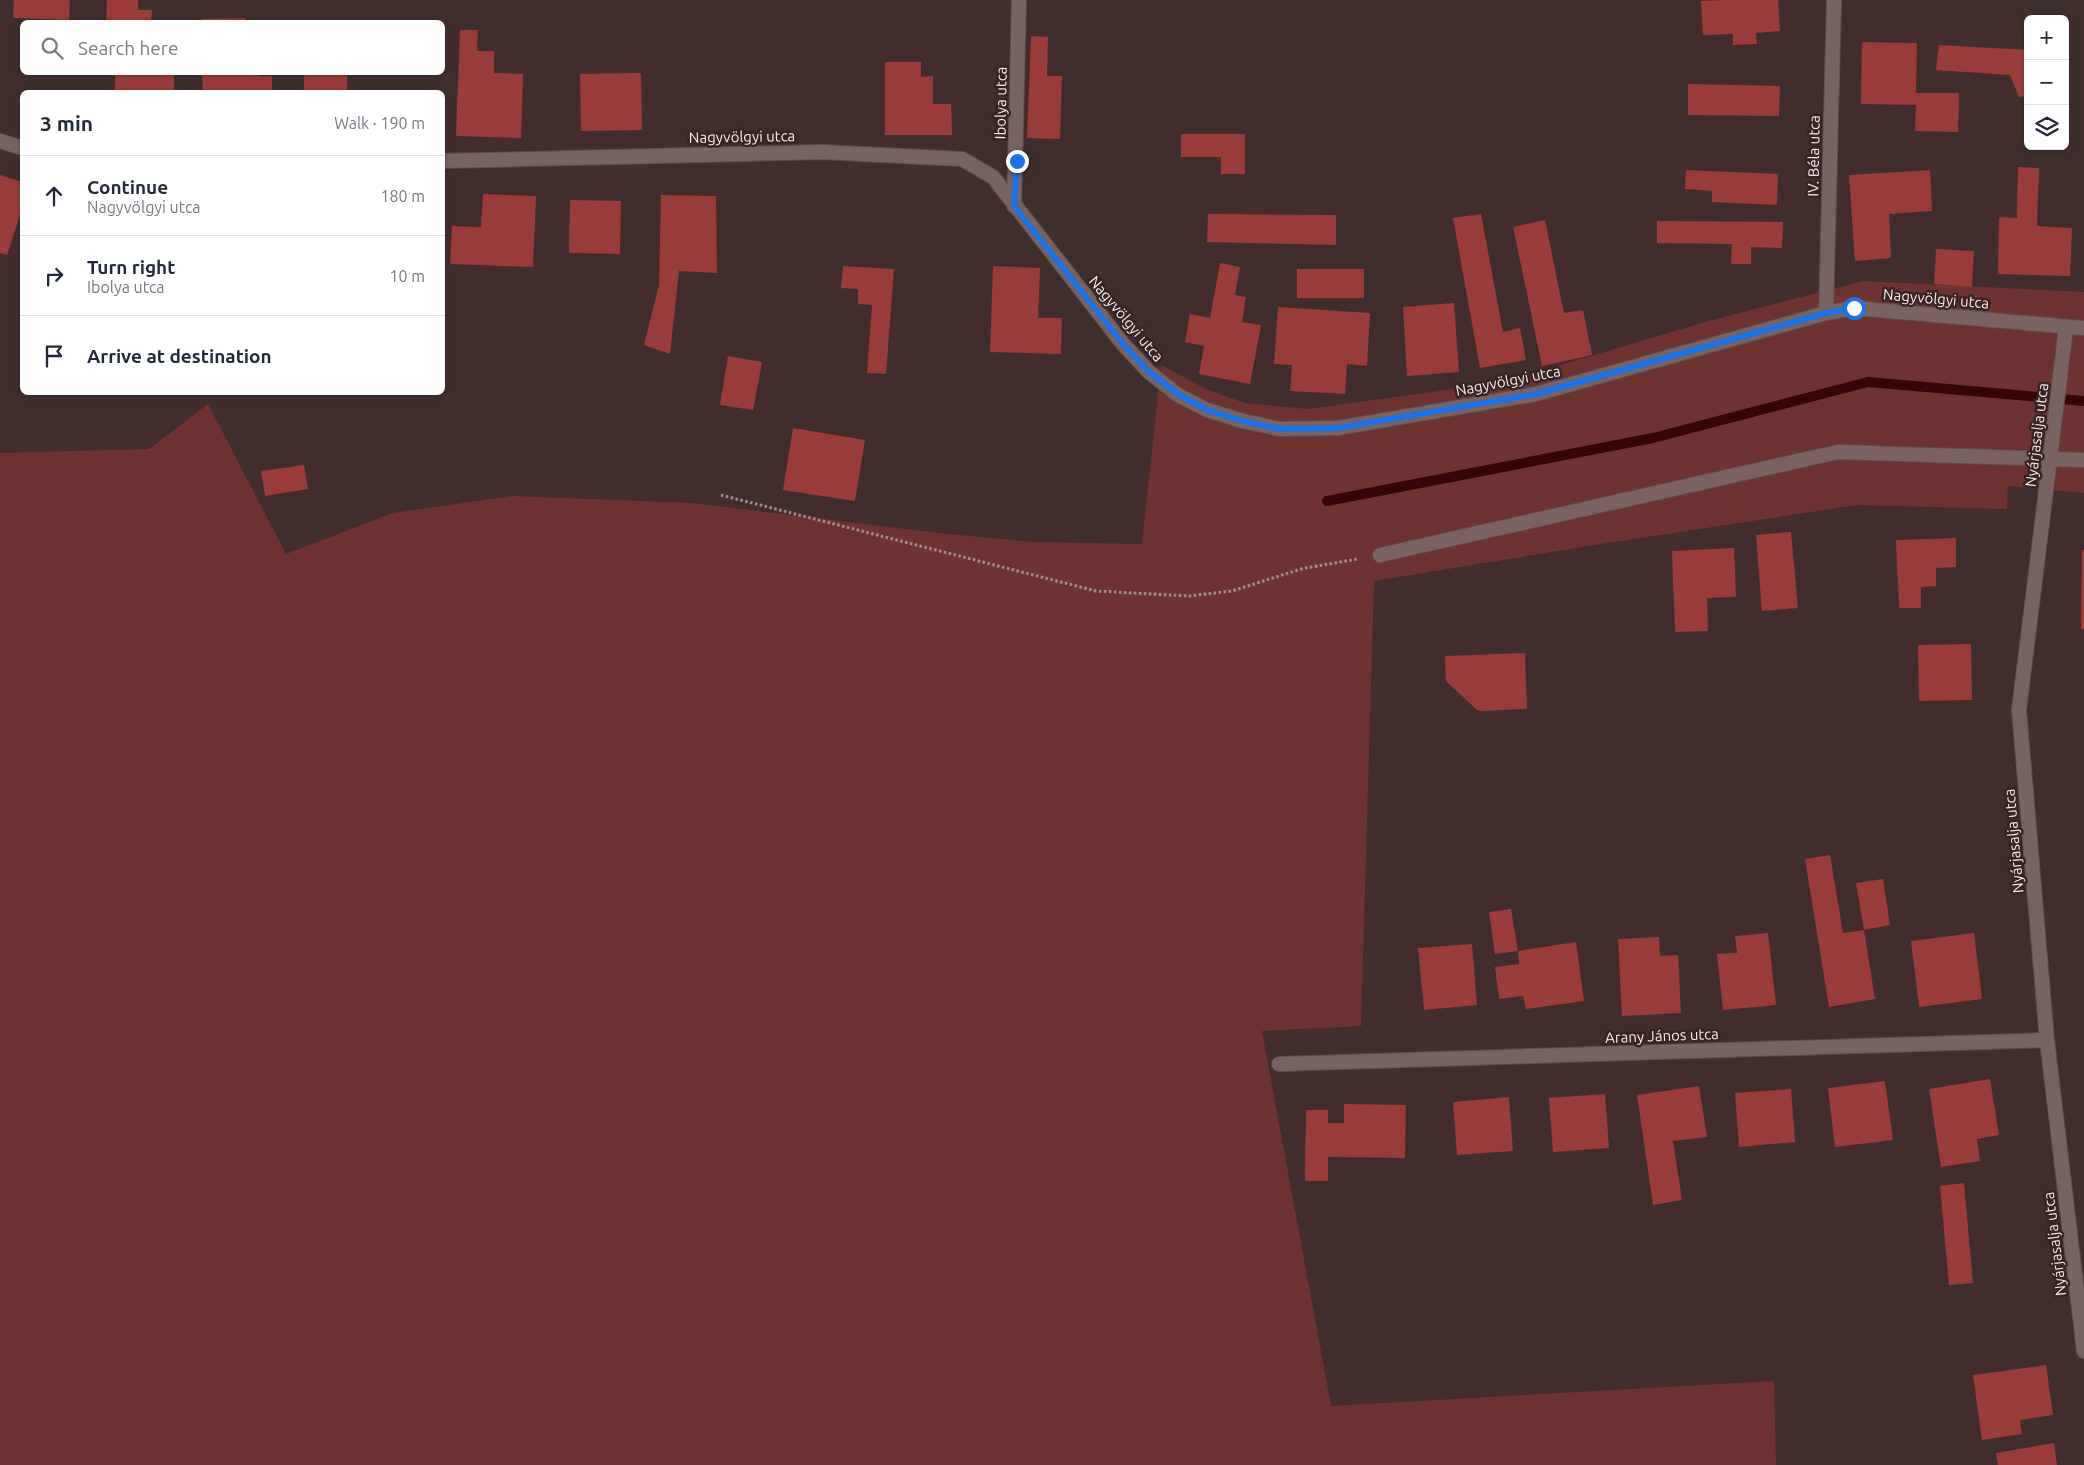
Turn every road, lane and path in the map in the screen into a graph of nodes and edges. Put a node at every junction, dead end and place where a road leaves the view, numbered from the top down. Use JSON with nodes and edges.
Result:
{"nodes":[{"id":1,"x":1019,"y":0,"type":"edge"},
{"id":2,"x":1834,"y":0,"type":"edge"},
{"id":3,"x":0,"y":141,"type":"edge"},
{"id":4,"x":20,"y":147,"type":"edge"},
{"id":5,"x":445,"y":162,"type":"edge"},
{"id":6,"x":1014,"y":206,"type":"junction"},
{"id":7,"x":1826,"y":313,"type":"junction"},
{"id":8,"x":2066,"y":328,"type":"junction"},
{"id":9,"x":2084,"y":328,"type":"edge"},
{"id":10,"x":2050,"y":458,"type":"junction"},
{"id":11,"x":2084,"y":460,"type":"edge"},
{"id":12,"x":721,"y":495,"type":"dead end"},
{"id":13,"x":1380,"y":555,"type":"joint"},
{"id":14,"x":2047,"y":1040,"type":"junction"},
{"id":15,"x":1279,"y":1064,"type":"dead end"},
{"id":16,"x":2084,"y":1351,"type":"edge"}],
"edges":[{"from":1,"to":6,"type":"street","name":"Ibolya utca"},
{"from":2,"to":7,"type":"street","name":"IV. Béla utca"},
{"from":3,"to":4,"type":"street"},
{"from":5,"to":6,"type":"street","name":"Nagyvölgyi utca"},
{"from":6,"to":7,"type":"street","name":"Nagyvölgyi utca"},
{"from":7,"to":8,"type":"street","name":"Nagyvölgyi utca"},
{"from":8,"to":9,"type":"street","name":"Nagyvölgyi utca"},
{"from":8,"to":10,"type":"street","name":"Nyárjasalja utca"},
{"from":10,"to":11,"type":"street"},
{"from":10,"to":13,"type":"street"},
{"from":10,"to":14,"type":"street","name":"Nyárjasalja utca"},
{"from":12,"to":13,"type":"path"},
{"from":14,"to":15,"type":"street","name":"Arany János utca"},
{"from":14,"to":16,"type":"street","name":"Nyárjasalja utca"}]}
